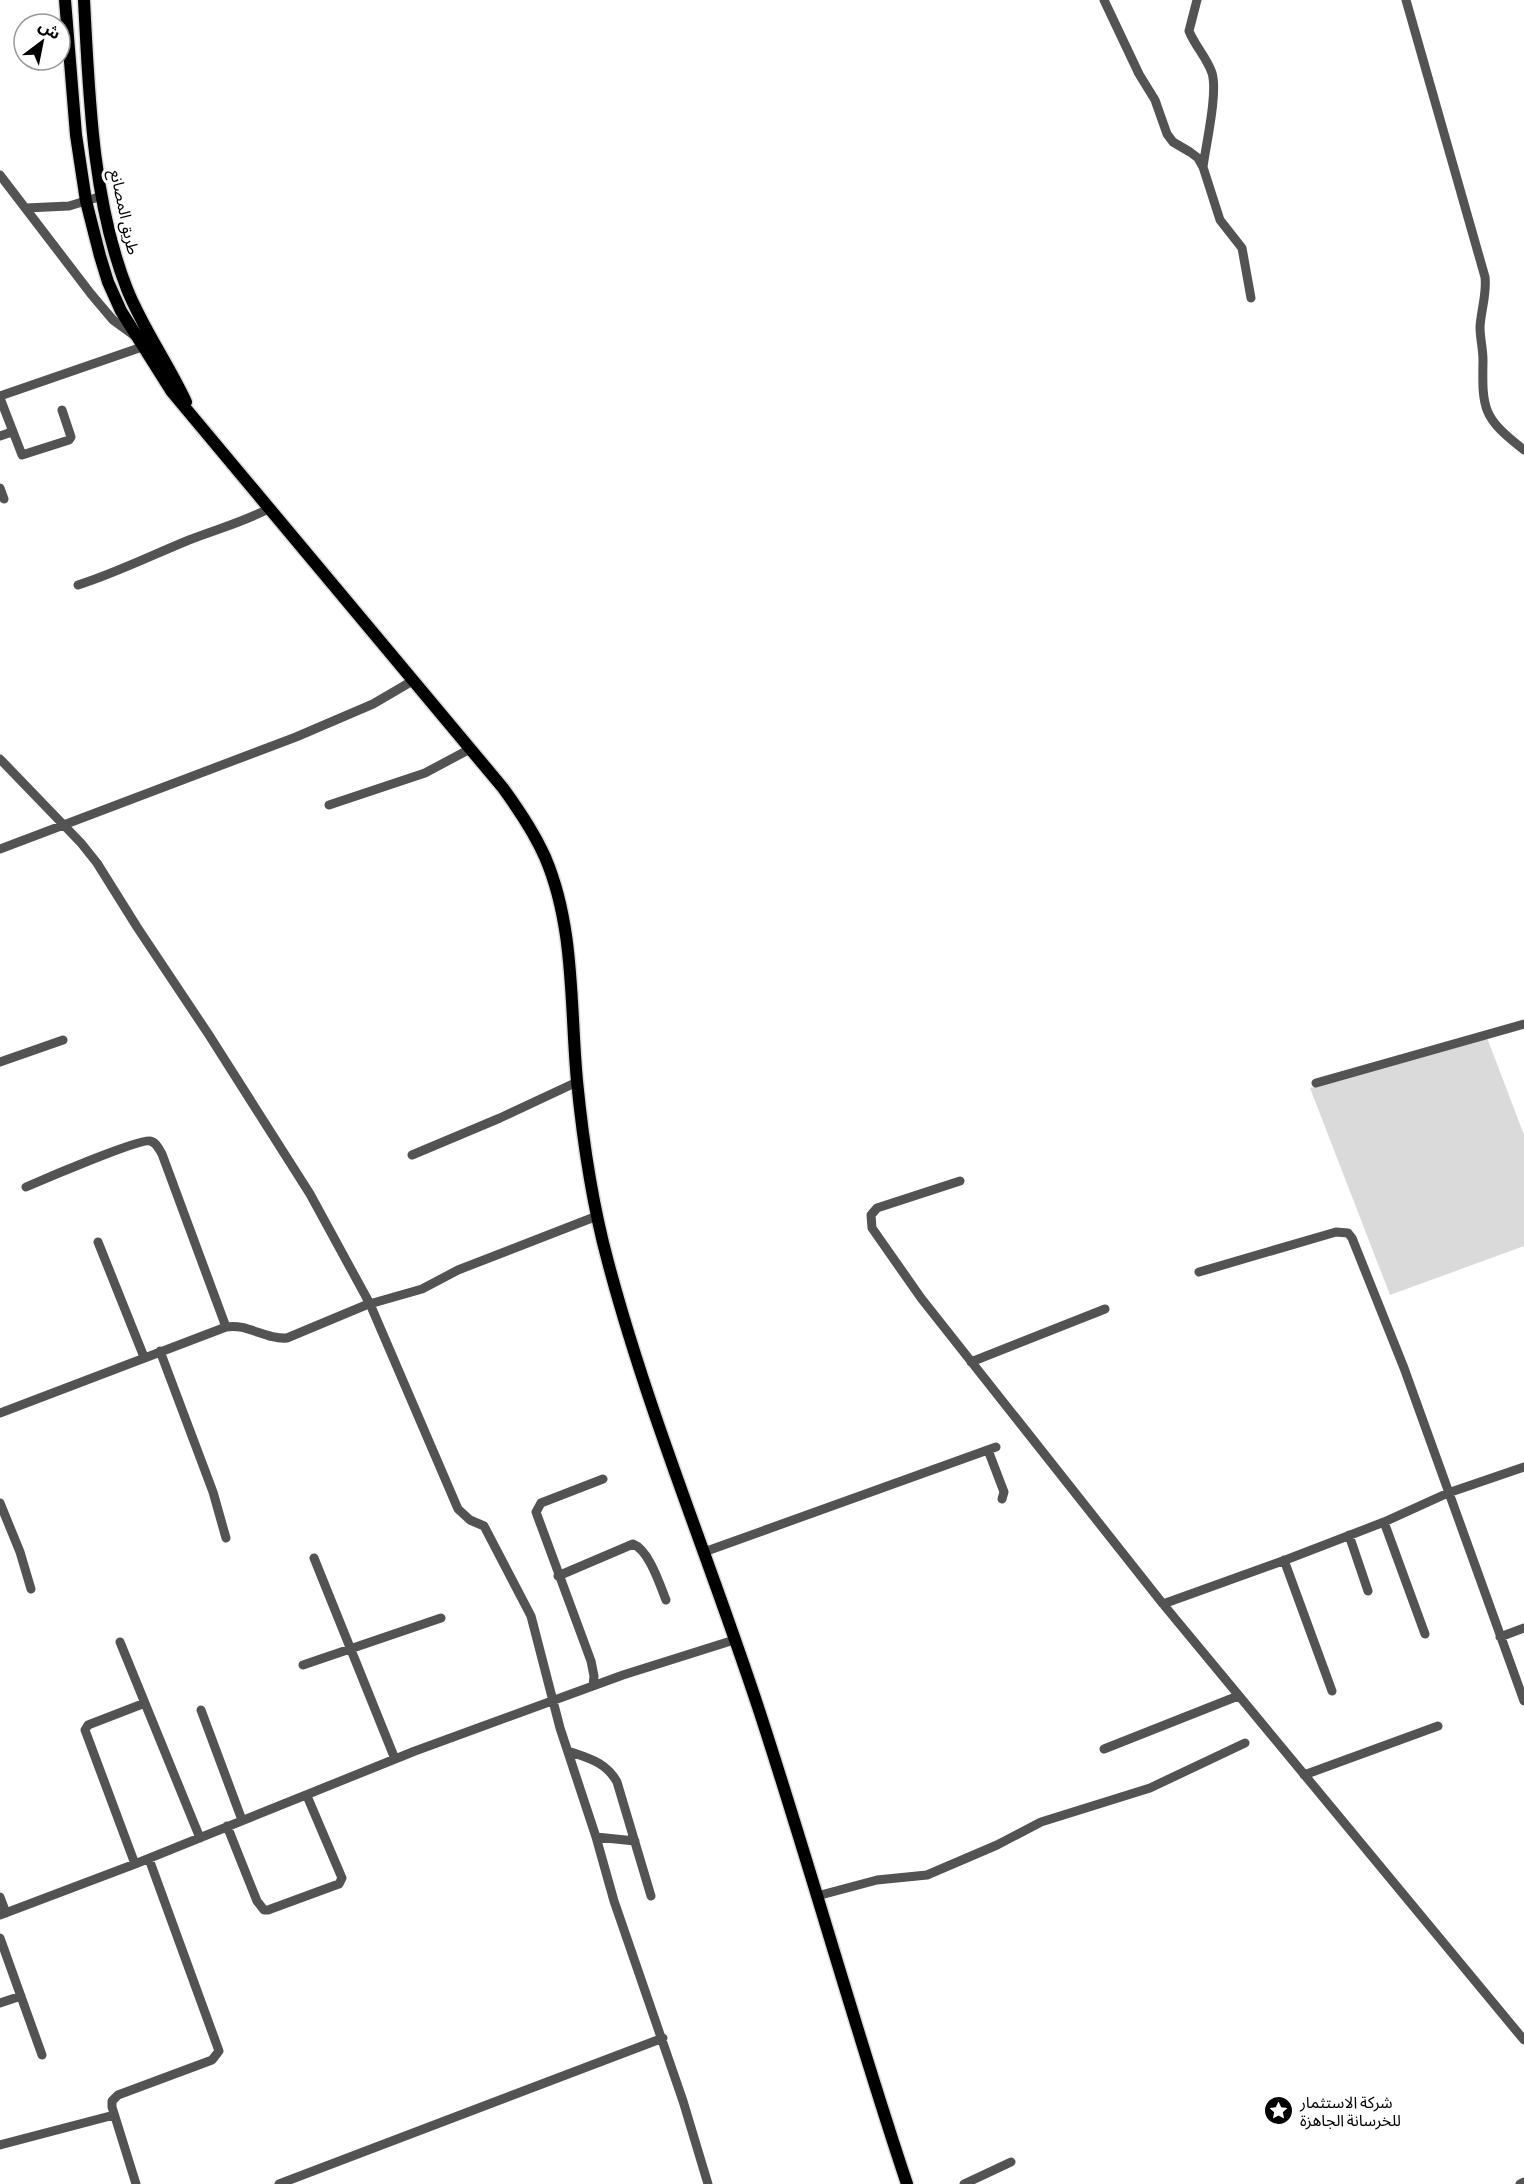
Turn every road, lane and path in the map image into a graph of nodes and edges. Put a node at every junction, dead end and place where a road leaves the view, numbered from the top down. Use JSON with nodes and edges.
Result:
{"nodes":[{"id":1,"x":65,"y":0,"type":"edge"},
{"id":2,"x":84,"y":0,"type":"edge"},
{"id":3,"x":1104,"y":0,"type":"edge"},
{"id":4,"x":1197,"y":0,"type":"edge"},
{"id":5,"x":1406,"y":0,"type":"edge"},
{"id":6,"x":1203,"y":167,"type":"junction"},
{"id":7,"x":0,"y":175,"type":"edge"},
{"id":8,"x":102,"y":196,"type":"junction"},
{"id":9,"x":86,"y":201,"type":"junction"},
{"id":10,"x":26,"y":208,"type":"junction"},
{"id":11,"x":1251,"y":298,"type":"dead end"},
{"id":12,"x":138,"y":341,"type":"junction"},
{"id":13,"x":0,"y":397,"type":"edge"},
{"id":14,"x":62,"y":410,"type":"dead end"},
{"id":15,"x":191,"y":414,"type":"junction"},
{"id":16,"x":12,"y":429,"type":"junction"},
{"id":17,"x":0,"y":436,"type":"edge"},
{"id":18,"x":1524,"y":450,"type":"edge"},
{"id":19,"x":0,"y":488,"type":"edge"},
{"id":20,"x":4,"y":499,"type":"dead end"},
{"id":21,"x":270,"y":508,"type":"junction"},
{"id":22,"x":78,"y":585,"type":"dead end"},
{"id":23,"x":414,"y":680,"type":"junction"},
{"id":24,"x":470,"y":749,"type":"junction"},
{"id":25,"x":0,"y":759,"type":"edge"},
{"id":26,"x":329,"y":805,"type":"dead end"},
{"id":27,"x":61,"y":825,"type":"junction"},
{"id":28,"x":0,"y":849,"type":"edge"},
{"id":29,"x":1524,"y":1024,"type":"edge"},
{"id":30,"x":63,"y":1041,"type":"dead end"},
{"id":31,"x":0,"y":1062,"type":"edge"},
{"id":32,"x":577,"y":1082,"type":"junction"},
{"id":33,"x":1316,"y":1083,"type":"dead end"},
{"id":34,"x":412,"y":1155,"type":"dead end"},
{"id":35,"x":960,"y":1181,"type":"dead end"},
{"id":36,"x":26,"y":1187,"type":"dead end"},
{"id":37,"x":597,"y":1216,"type":"junction"},
{"id":38,"x":98,"y":1242,"type":"dead end"},
{"id":39,"x":1199,"y":1272,"type":"dead end"},
{"id":40,"x":370,"y":1304,"type":"junction"},
{"id":41,"x":1105,"y":1309,"type":"dead end"},
{"id":42,"x":226,"y":1327,"type":"junction"},
{"id":43,"x":160,"y":1351,"type":"junction"},
{"id":44,"x":144,"y":1357,"type":"junction"},
{"id":45,"x":971,"y":1362,"type":"junction"},
{"id":46,"x":0,"y":1413,"type":"edge"},
{"id":47,"x":1524,"y":1467,"type":"edge"},
{"id":48,"x":603,"y":1479,"type":"dead end"},
{"id":49,"x":1448,"y":1493,"type":"junction"},
{"id":50,"x":1002,"y":1499,"type":"dead end"},
{"id":51,"x":0,"y":1503,"type":"edge"},
{"id":52,"x":1384,"y":1521,"type":"junction"},
{"id":53,"x":1349,"y":1535,"type":"junction"},
{"id":54,"x":226,"y":1538,"type":"dead end"},
{"id":55,"x":704,"y":1552,"type":"junction"},
{"id":56,"x":314,"y":1558,"type":"dead end"},
{"id":57,"x":1284,"y":1560,"type":"junction"},
{"id":58,"x":558,"y":1576,"type":"junction"},
{"id":59,"x":31,"y":1589,"type":"dead end"},
{"id":60,"x":1368,"y":1591,"type":"dead end"},
{"id":61,"x":666,"y":1600,"type":"dead end"},
{"id":62,"x":1163,"y":1604,"type":"junction"},
{"id":63,"x":441,"y":1618,"type":"dead end"},
{"id":64,"x":1524,"y":1628,"type":"edge"},
{"id":65,"x":1425,"y":1634,"type":"dead end"},
{"id":66,"x":1500,"y":1637,"type":"junction"},
{"id":67,"x":734,"y":1640,"type":"junction"},
{"id":68,"x":120,"y":1642,"type":"dead end"},
{"id":69,"x":350,"y":1648,"type":"junction"},
{"id":70,"x":303,"y":1665,"type":"dead end"},
{"id":71,"x":593,"y":1686,"type":"junction"},
{"id":72,"x":1332,"y":1691,"type":"dead end"},
{"id":73,"x":1239,"y":1696,"type":"junction"},
{"id":74,"x":553,"y":1701,"type":"junction"},
{"id":75,"x":1524,"y":1701,"type":"edge"},
{"id":76,"x":145,"y":1703,"type":"junction"},
{"id":77,"x":201,"y":1710,"type":"dead end"},
{"id":78,"x":1438,"y":1726,"type":"dead end"},
{"id":79,"x":1245,"y":1743,"type":"dead end"},
{"id":80,"x":1104,"y":1749,"type":"dead end"},
{"id":81,"x":568,"y":1750,"type":"junction"},
{"id":82,"x":395,"y":1760,"type":"junction"},
{"id":83,"x":1304,"y":1775,"type":"junction"},
{"id":84,"x":307,"y":1796,"type":"junction"},
{"id":85,"x":242,"y":1820,"type":"junction"},
{"id":86,"x":227,"y":1827,"type":"junction"},
{"id":87,"x":596,"y":1837,"type":"junction"},
{"id":88,"x":200,"y":1838,"type":"junction"},
{"id":89,"x":635,"y":1841,"type":"junction"},
{"id":90,"x":149,"y":1859,"type":"junction"},
{"id":91,"x":135,"y":1864,"type":"junction"},
{"id":92,"x":651,"y":1896,"type":"dead end"},
{"id":93,"x":817,"y":1896,"type":"junction"},
{"id":94,"x":0,"y":1897,"type":"edge"},
{"id":95,"x":3,"y":1914,"type":"edge"},
{"id":96,"x":0,"y":1938,"type":"edge"},
{"id":97,"x":21,"y":1996,"type":"junction"},
{"id":98,"x":0,"y":2003,"type":"edge"},
{"id":99,"x":663,"y":2038,"type":"junction"},
{"id":100,"x":1524,"y":2040,"type":"edge"},
{"id":101,"x":42,"y":2055,"type":"dead end"},
{"id":102,"x":114,"y":2115,"type":"junction"},
{"id":103,"x":0,"y":2145,"type":"edge"},
{"id":104,"x":1011,"y":2162,"type":"dead end"},
{"id":105,"x":136,"y":2184,"type":"edge"},
{"id":106,"x":279,"y":2184,"type":"edge"},
{"id":107,"x":708,"y":2184,"type":"edge"},
{"id":108,"x":907,"y":2184,"type":"edge"},
{"id":109,"x":963,"y":2184,"type":"edge"}],
"edges":[{"from":1,"to":9,"type":"main road","name":"طريق المصانع"},
{"from":2,"to":8,"type":"main road","name":"طريق المصانع"},
{"from":3,"to":6,"type":"street"},
{"from":4,"to":6,"type":"street"},
{"from":5,"to":18,"type":"street"},
{"from":6,"to":11,"type":"street"},
{"from":7,"to":10,"type":"street"},
{"from":8,"to":9,"type":"street"},
{"from":8,"to":15,"type":"main road","name":"طريق المصانع"},
{"from":9,"to":10,"type":"street"},
{"from":9,"to":12,"type":"main road","name":"طريق المصانع"},
{"from":10,"to":12,"type":"street"},
{"from":12,"to":13,"type":"street"},
{"from":12,"to":15,"type":"main road","name":"طريق المصانع"},
{"from":13,"to":16,"type":"street"},
{"from":14,"to":16,"type":"street"},
{"from":15,"to":21,"type":"main road","name":"طريق المصانع"},
{"from":16,"to":17,"type":"street"},
{"from":19,"to":20,"type":"street"},
{"from":21,"to":22,"type":"street"},
{"from":21,"to":23,"type":"main road","name":"طريق المصانع"},
{"from":23,"to":24,"type":"main road","name":"طريق المصانع"},
{"from":23,"to":27,"type":"street"},
{"from":24,"to":26,"type":"street"},
{"from":24,"to":32,"type":"main road","name":"طريق المصانع"},
{"from":25,"to":27,"type":"street"},
{"from":27,"to":28,"type":"street"},
{"from":27,"to":40,"type":"street"},
{"from":29,"to":33,"type":"street"},
{"from":30,"to":31,"type":"street"},
{"from":32,"to":34,"type":"street"},
{"from":32,"to":37,"type":"main road","name":"طريق المصانع"},
{"from":35,"to":45,"type":"street"},
{"from":36,"to":42,"type":"street"},
{"from":37,"to":40,"type":"street"},
{"from":37,"to":55,"type":"main road","name":"طريق المصانع"},
{"from":38,"to":44,"type":"street"},
{"from":39,"to":49,"type":"street"},
{"from":40,"to":42,"type":"street"},
{"from":40,"to":74,"type":"street"},
{"from":41,"to":45,"type":"street"},
{"from":42,"to":43,"type":"street"},
{"from":43,"to":44,"type":"street"},
{"from":43,"to":54,"type":"street"},
{"from":44,"to":46,"type":"street"},
{"from":45,"to":62,"type":"street"},
{"from":47,"to":49,"type":"street"},
{"from":48,"to":58,"type":"street"},
{"from":49,"to":52,"type":"street"},
{"from":49,"to":66,"type":"street"},
{"from":50,"to":55,"type":"street"},
{"from":51,"to":59,"type":"street"},
{"from":52,"to":53,"type":"street"},
{"from":52,"to":65,"type":"street"},
{"from":53,"to":57,"type":"street"},
{"from":53,"to":60,"type":"street"},
{"from":55,"to":67,"type":"main road","name":"طريق المصانع"},
{"from":56,"to":69,"type":"street"},
{"from":57,"to":62,"type":"street"},
{"from":57,"to":72,"type":"street"},
{"from":58,"to":61,"type":"street"},
{"from":58,"to":71,"type":"street"},
{"from":62,"to":73,"type":"street"},
{"from":63,"to":69,"type":"street"},
{"from":64,"to":66,"type":"street"},
{"from":66,"to":75,"type":"street"},
{"from":67,"to":71,"type":"street"},
{"from":67,"to":93,"type":"main road","name":"طريق المصانع"},
{"from":68,"to":76,"type":"street"},
{"from":69,"to":70,"type":"street"},
{"from":69,"to":82,"type":"street"},
{"from":71,"to":74,"type":"street"},
{"from":73,"to":80,"type":"street"},
{"from":73,"to":83,"type":"street"},
{"from":74,"to":81,"type":"street"},
{"from":74,"to":82,"type":"street"},
{"from":76,"to":88,"type":"street"},
{"from":76,"to":91,"type":"street"},
{"from":77,"to":85,"type":"street"},
{"from":78,"to":83,"type":"street"},
{"from":79,"to":93,"type":"street"},
{"from":81,"to":87,"type":"street"},
{"from":81,"to":89,"type":"street"},
{"from":82,"to":84,"type":"street"},
{"from":83,"to":100,"type":"street"},
{"from":84,"to":85,"type":"street"},
{"from":84,"to":86,"type":"street"},
{"from":85,"to":86,"type":"street"},
{"from":86,"to":88,"type":"street"},
{"from":87,"to":89,"type":"street"},
{"from":87,"to":99,"type":"street"},
{"from":88,"to":90,"type":"street"},
{"from":89,"to":92,"type":"street"},
{"from":90,"to":91,"type":"street"},
{"from":90,"to":102,"type":"street"},
{"from":91,"to":95,"type":"street"},
{"from":93,"to":108,"type":"main road","name":"طريق المصانع"},
{"from":94,"to":95,"type":"street"},
{"from":96,"to":97,"type":"street"},
{"from":97,"to":98,"type":"street"},
{"from":97,"to":101,"type":"street"},
{"from":99,"to":106,"type":"street"},
{"from":99,"to":107,"type":"street"},
{"from":102,"to":103,"type":"street"},
{"from":102,"to":105,"type":"street"},
{"from":104,"to":109,"type":"street"}]}
